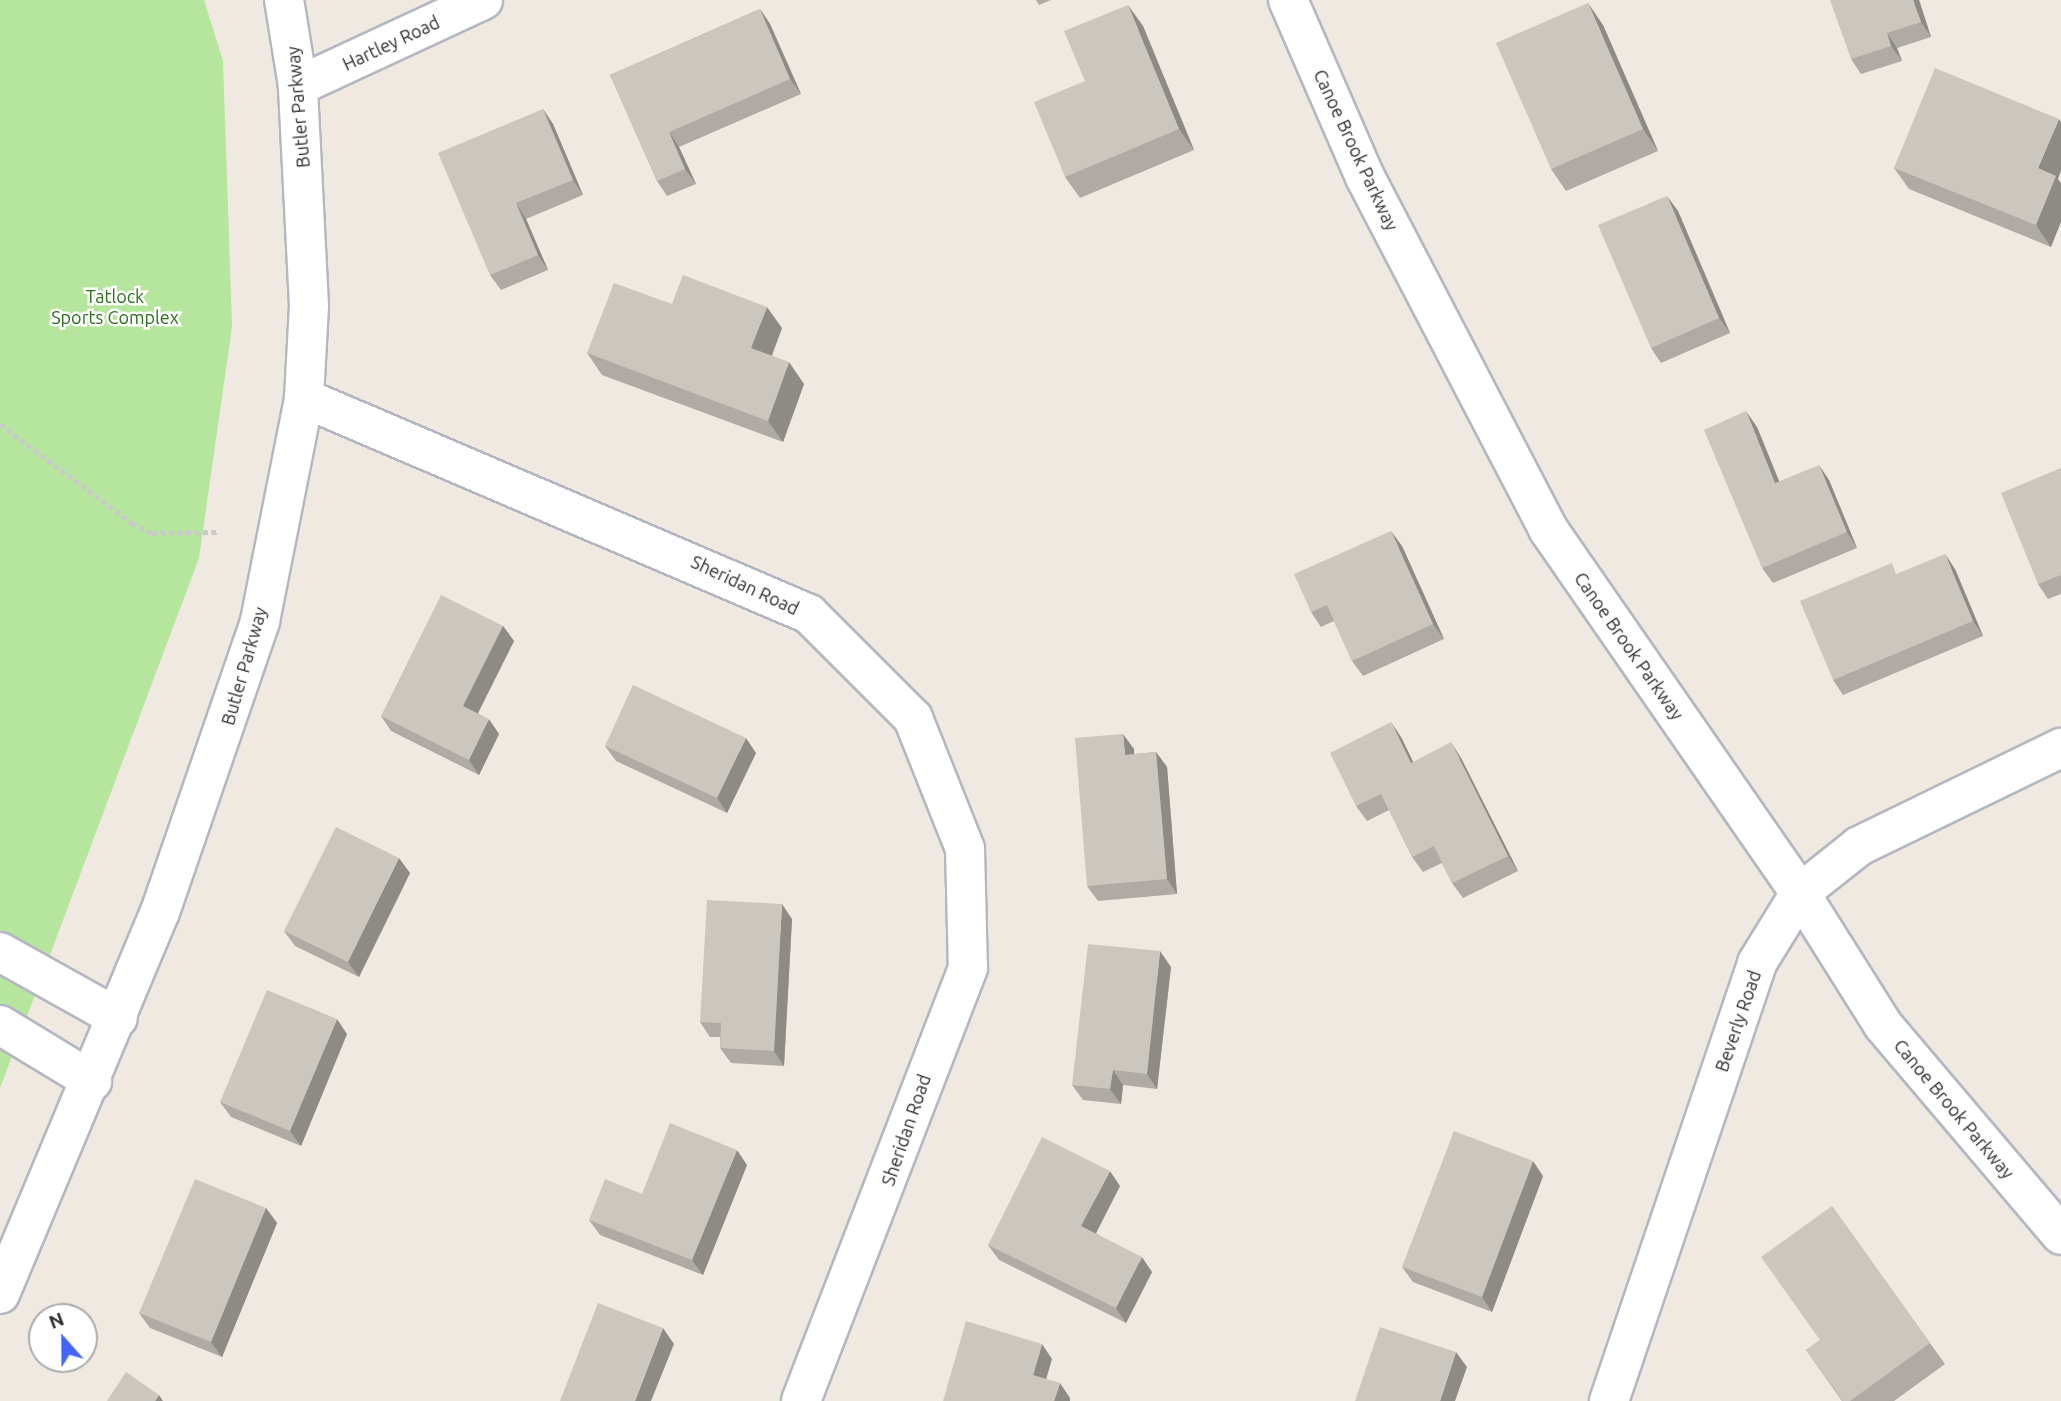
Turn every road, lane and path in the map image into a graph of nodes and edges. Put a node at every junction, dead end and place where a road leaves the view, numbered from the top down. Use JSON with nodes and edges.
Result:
{"nodes":[{"id":1,"x":284,"y":0,"type":"edge"},
{"id":2,"x":483,"y":0,"type":"edge"},
{"id":3,"x":1288,"y":0,"type":"edge"},
{"id":4,"x":298,"y":86,"type":"junction"},
{"id":5,"x":304,"y":397,"type":"junction"},
{"id":6,"x":0,"y":424,"type":"edge"},
{"id":7,"x":218,"y":532,"type":"dead end"},
{"id":8,"x":2061,"y":747,"type":"edge"},
{"id":9,"x":1800,"y":893,"type":"junction"},
{"id":10,"x":0,"y":952,"type":"edge"},
{"id":11,"x":118,"y":1018,"type":"junction"},
{"id":12,"x":0,"y":1025,"type":"edge"},
{"id":13,"x":92,"y":1081,"type":"junction"},
{"id":14,"x":2061,"y":1235,"type":"edge"},
{"id":15,"x":0,"y":1294,"type":"edge"},
{"id":16,"x":801,"y":1401,"type":"edge"},
{"id":17,"x":1609,"y":1401,"type":"edge"}],
"edges":[{"from":1,"to":4,"type":"street","name":"Butler Parkway"},
{"from":2,"to":4,"type":"street","name":"Hartley Road"},
{"from":3,"to":9,"type":"street","name":"Canoe Brook Parkway"},
{"from":4,"to":5,"type":"street","name":"Butler Parkway"},
{"from":5,"to":11,"type":"street","name":"Butler Parkway"},
{"from":5,"to":16,"type":"street","name":"Sheridan Road"},
{"from":6,"to":7,"type":"path"},
{"from":8,"to":9,"type":"street","name":"Beverly Road"},
{"from":9,"to":14,"type":"street","name":"Canoe Brook Parkway"},
{"from":9,"to":17,"type":"street","name":"Beverly Road"},
{"from":10,"to":11,"type":"street"},
{"from":11,"to":13,"type":"street","name":"Butler Parkway"},
{"from":12,"to":13,"type":"street"},
{"from":13,"to":15,"type":"street","name":"Butler Parkway"}]}
